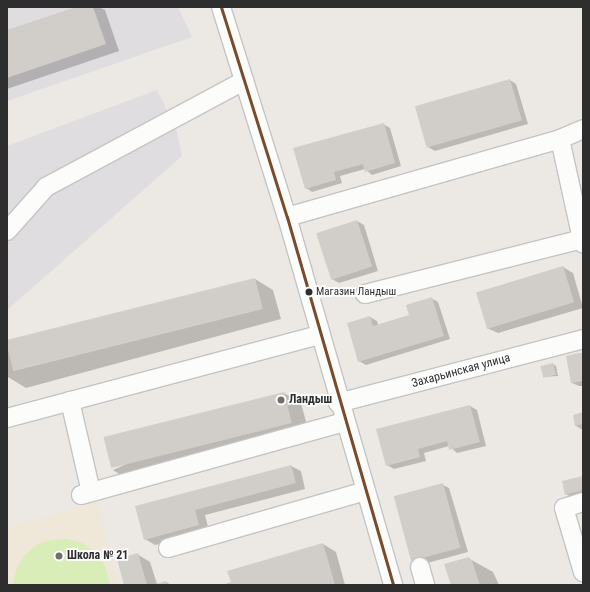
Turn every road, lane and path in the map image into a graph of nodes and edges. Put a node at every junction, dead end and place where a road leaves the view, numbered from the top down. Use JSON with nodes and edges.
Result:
{"nodes":[{"id":1,"x":221,"y":7,"type":"edge"},
{"id":2,"x":244,"y":81,"type":"junction"},
{"id":3,"x":583,"y":129,"type":"edge"},
{"id":4,"x":560,"y":139,"type":"junction"},
{"id":5,"x":287,"y":217,"type":"junction"},
{"id":6,"x":7,"y":231,"type":"edge"},
{"id":7,"x":583,"y":241,"type":"edge"},
{"id":8,"x":365,"y":294,"type":"dead end"},
{"id":9,"x":319,"y":334,"type":"junction"},
{"id":10,"x":583,"y":339,"type":"edge"},
{"id":11,"x":70,"y":401,"type":"junction"},
{"id":12,"x":338,"y":403,"type":"junction"},
{"id":13,"x":7,"y":418,"type":"edge"},
{"id":14,"x":345,"y":422,"type":"junction"},
{"id":15,"x":366,"y":491,"type":"junction"},
{"id":16,"x":583,"y":502,"type":"edge"},
{"id":17,"x":168,"y":548,"type":"dead end"},
{"id":18,"x":420,"y":567,"type":"dead end"},
{"id":19,"x":583,"y":572,"type":"edge"},
{"id":20,"x":393,"y":585,"type":"edge"},
{"id":21,"x":425,"y":585,"type":"edge"}],
"edges":[{"from":1,"to":2,"type":"street"},
{"from":2,"to":5,"type":"street"},
{"from":2,"to":6,"type":"street"},
{"from":3,"to":4,"type":"street"},
{"from":4,"to":5,"type":"street"},
{"from":4,"to":7,"type":"street"},
{"from":5,"to":9,"type":"street"},
{"from":7,"to":8,"type":"street"},
{"from":9,"to":11,"type":"street"},
{"from":9,"to":12,"type":"street"},
{"from":10,"to":12,"type":"street","name":"Захарьинская улица"},
{"from":11,"to":13,"type":"street"},
{"from":11,"to":14,"type":"street"},
{"from":12,"to":14,"type":"street"},
{"from":14,"to":15,"type":"street"},
{"from":15,"to":17,"type":"street"},
{"from":15,"to":20,"type":"street"},
{"from":16,"to":19,"type":"street"},
{"from":18,"to":21,"type":"street"}]}
